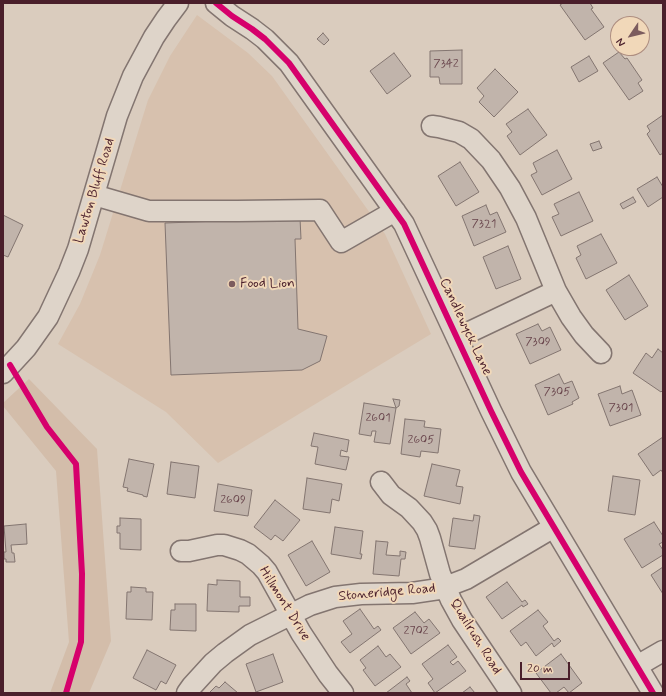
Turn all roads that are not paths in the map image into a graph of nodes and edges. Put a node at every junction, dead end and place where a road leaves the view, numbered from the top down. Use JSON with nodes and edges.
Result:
{"nodes":[{"id":1,"x":178,"y":3,"type":"edge"},
{"id":2,"x":216,"y":3,"type":"edge"},
{"id":3,"x":432,"y":126,"type":"dead end"},
{"id":4,"x":94,"y":195,"type":"junction"},
{"id":5,"x":395,"y":211,"type":"junction"},
{"id":6,"x":556,"y":291,"type":"junction"},
{"id":7,"x":457,"y":338,"type":"junction"},
{"id":8,"x":601,"y":353,"type":"dead end"},
{"id":9,"x":3,"y":373,"type":"edge"},
{"id":10,"x":380,"y":482,"type":"dead end"},
{"id":11,"x":554,"y":527,"type":"junction"},
{"id":12,"x":181,"y":551,"type":"dead end"},
{"id":13,"x":445,"y":587,"type":"junction"},
{"id":14,"x":291,"y":614,"type":"junction"},
{"id":15,"x":663,"y":651,"type":"edge"},
{"id":16,"x":637,"y":666,"type":"junction"},
{"id":17,"x":187,"y":693,"type":"edge"},
{"id":18,"x":343,"y":693,"type":"edge"},
{"id":19,"x":511,"y":693,"type":"edge"},
{"id":20,"x":653,"y":693,"type":"edge"}],
"edges":[{"from":1,"to":4,"type":"street","name":"Lawton Bluff Road"},
{"from":2,"to":5,"type":"street","name":"Candlewyck Lane"},
{"from":3,"to":6,"type":"street"},
{"from":4,"to":5,"type":"street"},
{"from":4,"to":9,"type":"street","name":"Lawton Bluff Road"},
{"from":5,"to":7,"type":"street","name":"Candlewyck Lane"},
{"from":6,"to":7,"type":"street"},
{"from":6,"to":8,"type":"street"},
{"from":7,"to":11,"type":"street","name":"Candlewyck Lane"},
{"from":10,"to":13,"type":"street","name":"Quailrush Road"},
{"from":11,"to":13,"type":"street","name":"Stoneridge Road"},
{"from":11,"to":16,"type":"street","name":"Candlewyck Lane"},
{"from":12,"to":14,"type":"street","name":"Hillmont Drive"},
{"from":13,"to":14,"type":"street","name":"Stoneridge Road"},
{"from":13,"to":19,"type":"street","name":"Quailrush Road"},
{"from":14,"to":17,"type":"street","name":"Stoneridge Road"},
{"from":14,"to":18,"type":"street","name":"Hillmont Drive"},
{"from":15,"to":16,"type":"street"},
{"from":16,"to":20,"type":"street","name":"Candlewyck Lane"}]}
